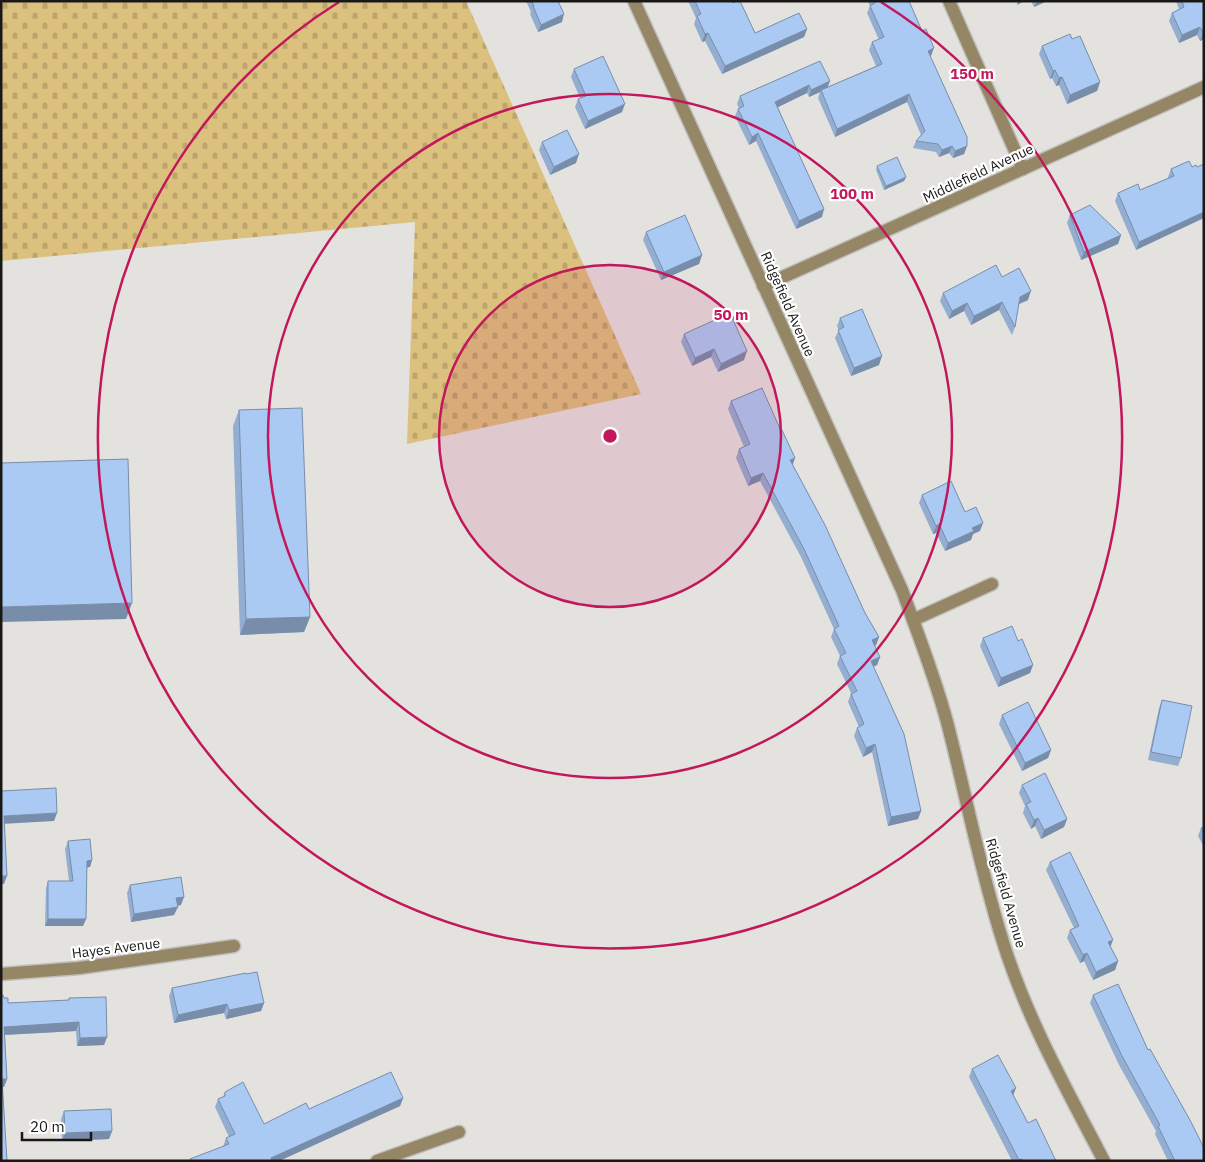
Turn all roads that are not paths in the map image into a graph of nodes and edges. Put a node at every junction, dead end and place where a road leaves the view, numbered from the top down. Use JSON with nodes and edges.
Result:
{"nodes":[{"id":1,"x":634,"y":1,"type":"edge"},
{"id":2,"x":949,"y":1,"type":"edge"},
{"id":3,"x":1204,"y":87,"type":"edge"},
{"id":4,"x":1023,"y":169,"type":"junction"},
{"id":5,"x":763,"y":286,"type":"junction"},
{"id":6,"x":992,"y":584,"type":"dead end"},
{"id":7,"x":913,"y":620,"type":"junction"},
{"id":8,"x":234,"y":946,"type":"dead end"},
{"id":9,"x":1,"y":974,"type":"edge"},
{"id":10,"x":459,"y":1132,"type":"dead end"},
{"id":11,"x":377,"y":1161,"type":"edge"},
{"id":12,"x":1104,"y":1161,"type":"edge"}],
"edges":[{"from":1,"to":5,"type":"street","name":"Ridgefield Avenue"},
{"from":2,"to":4,"type":"street"},
{"from":3,"to":4,"type":"street","name":"Middlefield Avenue"},
{"from":4,"to":5,"type":"street","name":"Middlefield Avenue"},
{"from":5,"to":7,"type":"street","name":"Ridgefield Avenue"},
{"from":6,"to":7,"type":"street"},
{"from":7,"to":12,"type":"street","name":"Ridgefield Avenue"},
{"from":8,"to":9,"type":"street","name":"Hayes Avenue"},
{"from":10,"to":11,"type":"street"}]}
